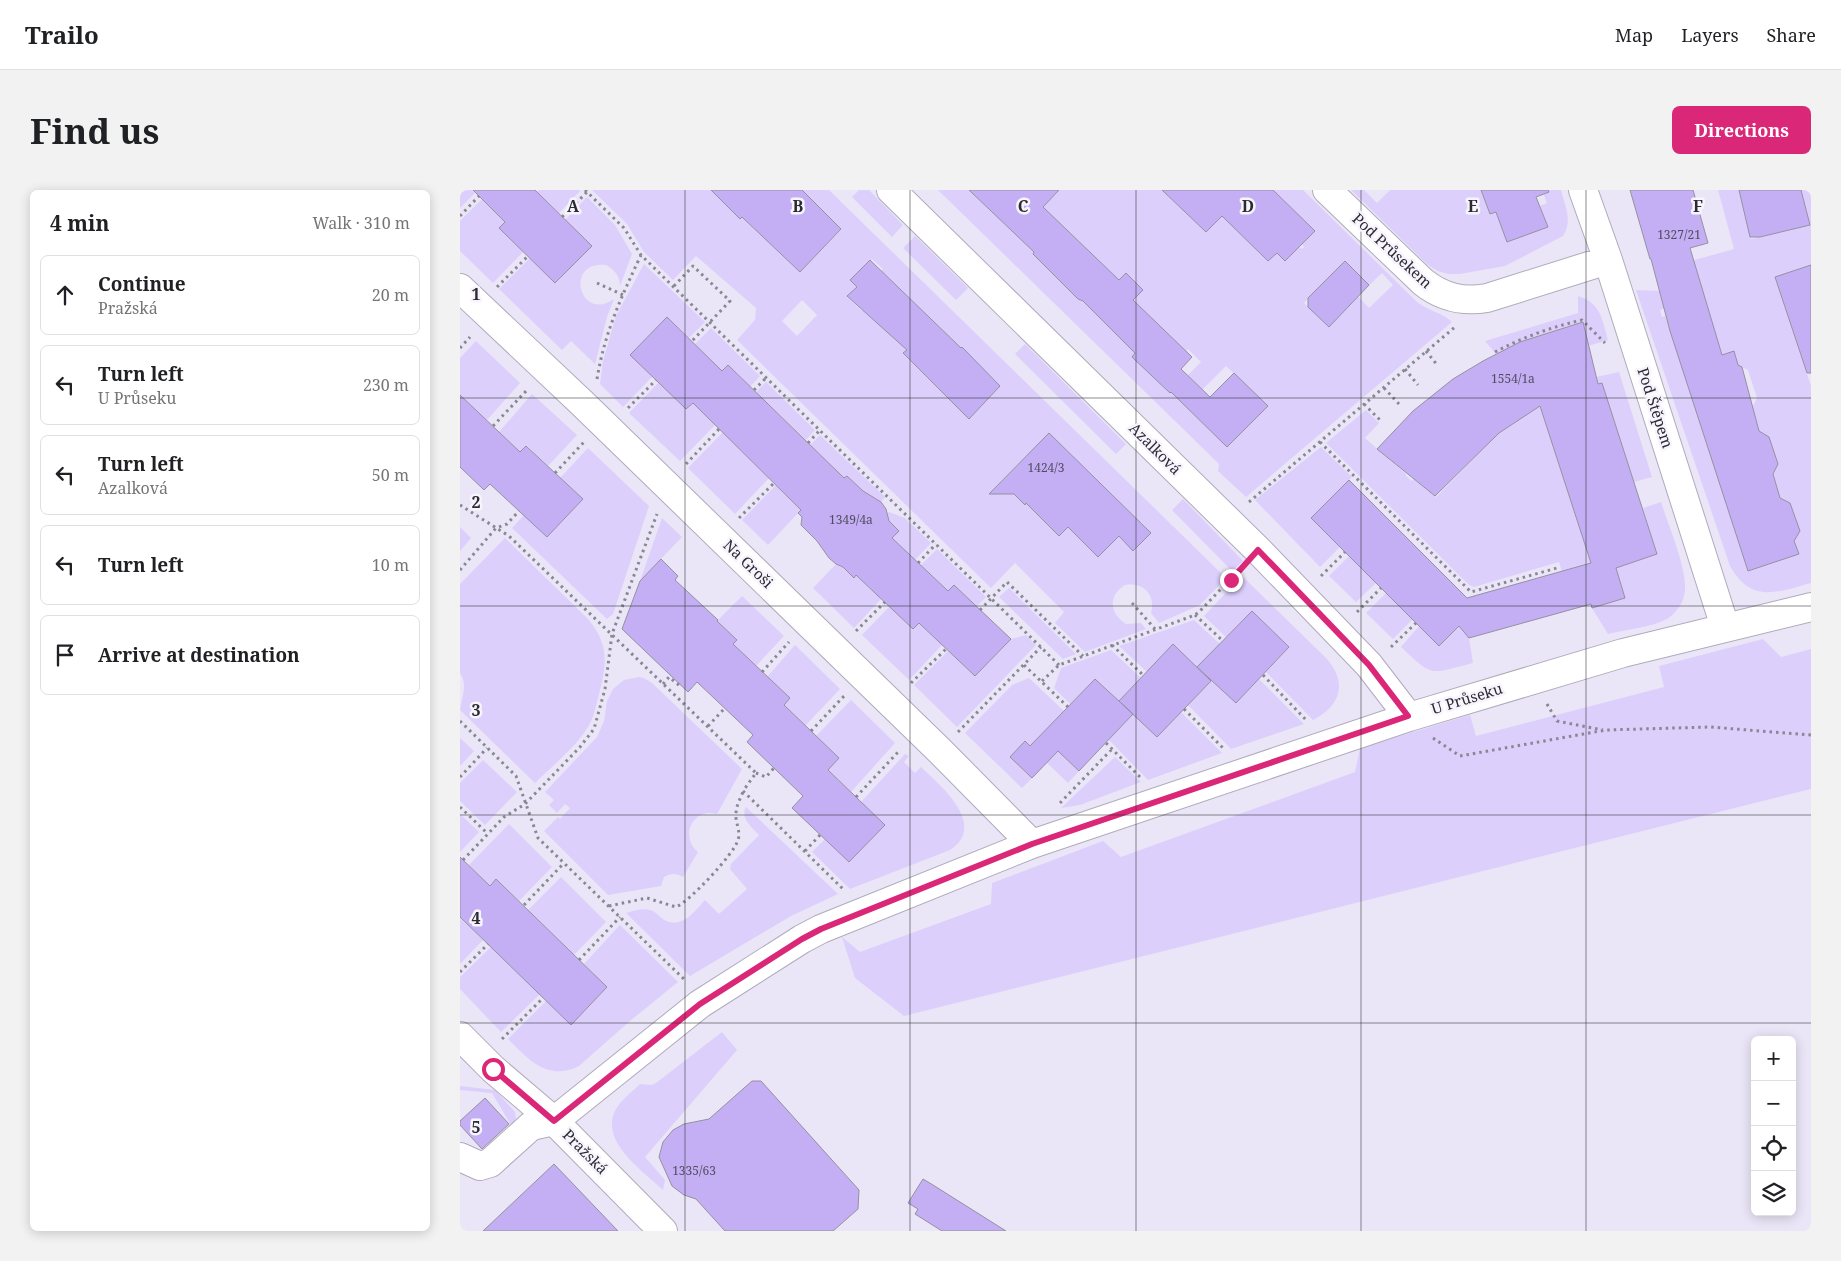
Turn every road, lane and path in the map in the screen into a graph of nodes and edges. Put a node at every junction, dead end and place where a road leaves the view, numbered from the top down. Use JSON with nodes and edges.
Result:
{"nodes":[{"id":1,"x":891,"y":190,"type":"edge"},
{"id":2,"x":1327,"y":190,"type":"edge"},
{"id":3,"x":1583,"y":190,"type":"edge"},
{"id":4,"x":586,"y":191,"type":"edge"},
{"id":5,"x":479,"y":196,"type":"dead end"},
{"id":6,"x":460,"y":216,"type":"edge"},
{"id":7,"x":562,"y":217,"type":"dead end"},
{"id":8,"x":641,"y":255,"type":"junction"},
{"id":9,"x":528,"y":256,"type":"dead end"},
{"id":10,"x":1608,"y":260,"type":"junction"},
{"id":11,"x":597,"y":283,"type":"dead end"},
{"id":12,"x":674,"y":286,"type":"junction"},
{"id":13,"x":460,"y":288,"type":"edge"},
{"id":14,"x":494,"y":291,"type":"dead end"},
{"id":15,"x":623,"y":295,"type":"junction"},
{"id":16,"x":1465,"y":300,"type":"junction"},
{"id":17,"x":710,"y":322,"type":"junction"},
{"id":18,"x":474,"y":332,"type":"dead end"},
{"id":19,"x":692,"y":341,"type":"dead end"},
{"id":20,"x":1602,"y":342,"type":"dead end"},
{"id":21,"x":460,"y":348,"type":"edge"},
{"id":22,"x":1426,"y":351,"type":"junction"},
{"id":23,"x":1495,"y":352,"type":"dead end"},
{"id":24,"x":1438,"y":366,"type":"dead end"},
{"id":25,"x":1405,"y":369,"type":"junction"},
{"id":26,"x":766,"y":378,"type":"junction"},
{"id":27,"x":656,"y":380,"type":"dead end"},
{"id":28,"x":1418,"y":385,"type":"dead end"},
{"id":29,"x":530,"y":386,"type":"dead end"},
{"id":30,"x":596,"y":388,"type":"dead end"},
{"id":31,"x":1384,"y":388,"type":"junction"},
{"id":32,"x":754,"y":390,"type":"dead end"},
{"id":33,"x":1364,"y":404,"type":"junction"},
{"id":34,"x":1399,"y":404,"type":"dead end"},
{"id":35,"x":622,"y":414,"type":"dead end"},
{"id":36,"x":1381,"y":422,"type":"dead end"},
{"id":37,"x":493,"y":426,"type":"dead end"},
{"id":38,"x":720,"y":429,"type":"dead end"},
{"id":39,"x":820,"y":430,"type":"junction"},
{"id":40,"x":586,"y":440,"type":"dead end"},
{"id":41,"x":1320,"y":442,"type":"junction"},
{"id":42,"x":808,"y":443,"type":"dead end"},
{"id":43,"x":680,"y":470,"type":"dead end"},
{"id":44,"x":555,"y":473,"type":"dead end"},
{"id":45,"x":774,"y":483,"type":"dead end"},
{"id":46,"x":460,"y":505,"type":"edge"},
{"id":47,"x":1244,"y":506,"type":"dead end"},
{"id":48,"x":659,"y":509,"type":"dead end"},
{"id":49,"x":518,"y":511,"type":"dead end"},
{"id":50,"x":735,"y":522,"type":"dead end"},
{"id":51,"x":496,"y":528,"type":"junction"},
{"id":52,"x":936,"y":544,"type":"junction"},
{"id":53,"x":1258,"y":550,"type":"junction"},
{"id":54,"x":1345,"y":552,"type":"dead end"},
{"id":55,"x":918,"y":563,"type":"dead end"},
{"id":56,"x":1557,"y":568,"type":"dead end"},
{"id":57,"x":460,"y":570,"type":"edge"},
{"id":58,"x":1319,"y":578,"type":"dead end"},
{"id":59,"x":1381,"y":588,"type":"dead end"},
{"id":60,"x":992,"y":598,"type":"junction"},
{"id":61,"x":885,"y":602,"type":"dead end"},
{"id":62,"x":1132,"y":604,"type":"dead end"},
{"id":63,"x":1811,"y":607,"type":"edge"},
{"id":64,"x":980,"y":610,"type":"dead end"},
{"id":65,"x":1355,"y":614,"type":"dead end"},
{"id":66,"x":1195,"y":615,"type":"junction"},
{"id":67,"x":1416,"y":623,"type":"dead end"},
{"id":68,"x":1726,"y":627,"type":"junction"},
{"id":69,"x":1155,"y":629,"type":"junction"},
{"id":70,"x":612,"y":634,"type":"junction"},
{"id":71,"x":852,"y":635,"type":"dead end"},
{"id":72,"x":793,"y":638,"type":"dead end"},
{"id":73,"x":1223,"y":641,"type":"dead end"},
{"id":74,"x":1112,"y":645,"type":"junction"},
{"id":75,"x":1041,"y":647,"type":"junction"},
{"id":76,"x":946,"y":649,"type":"dead end"},
{"id":77,"x":1388,"y":649,"type":"dead end"},
{"id":78,"x":1083,"y":656,"type":"junction"},
{"id":79,"x":1024,"y":664,"type":"junction"},
{"id":80,"x":1059,"y":665,"type":"junction"},
{"id":81,"x":762,"y":672,"type":"dead end"},
{"id":82,"x":1263,"y":675,"type":"dead end"},
{"id":83,"x":1144,"y":676,"type":"dead end"},
{"id":84,"x":1533,"y":679,"type":"junction"},
{"id":85,"x":1042,"y":681,"type":"junction"},
{"id":86,"x":663,"y":684,"type":"junction"},
{"id":87,"x":681,"y":685,"type":"dead end"},
{"id":88,"x":907,"y":687,"type":"dead end"},
{"id":89,"x":849,"y":691,"type":"dead end"},
{"id":90,"x":1068,"y":706,"type":"dead end"},
{"id":91,"x":725,"y":708,"type":"dead end"},
{"id":92,"x":1184,"y":709,"type":"dead end"},
{"id":93,"x":1408,"y":716,"type":"junction"},
{"id":94,"x":460,"y":721,"type":"edge"},
{"id":95,"x":708,"y":726,"type":"junction"},
{"id":96,"x":1313,"y":727,"type":"dead end"},
{"id":97,"x":1606,"y":730,"type":"junction"},
{"id":98,"x":811,"y":731,"type":"dead end"},
{"id":99,"x":956,"y":734,"type":"dead end"},
{"id":100,"x":1811,"y":735,"type":"edge"},
{"id":101,"x":1106,"y":743,"type":"dead end"},
{"id":102,"x":905,"y":745,"type":"dead end"},
{"id":103,"x":487,"y":748,"type":"junction"},
{"id":104,"x":1112,"y":749,"type":"junction"},
{"id":105,"x":1225,"y":750,"type":"dead end"},
{"id":106,"x":774,"y":768,"type":"dead end"},
{"id":107,"x":756,"y":772,"type":"junction"},
{"id":108,"x":460,"y":777,"type":"edge"},
{"id":109,"x":1143,"y":780,"type":"dead end"},
{"id":110,"x":743,"y":791,"type":"junction"},
{"id":111,"x":856,"y":797,"type":"dead end"},
{"id":112,"x":525,"y":804,"type":"junction"},
{"id":113,"x":1058,"y":806,"type":"dead end"},
{"id":114,"x":460,"y":807,"type":"edge"},
{"id":115,"x":488,"y":834,"type":"junction"},
{"id":116,"x":820,"y":835,"type":"dead end"},
{"id":117,"x":1032,"y":844,"type":"junction"},
{"id":118,"x":805,"y":851,"type":"junction"},
{"id":119,"x":463,"y":860,"type":"dead end"},
{"id":120,"x":564,"y":863,"type":"junction"},
{"id":121,"x":849,"y":894,"type":"dead end"},
{"id":122,"x":524,"y":906,"type":"dead end"},
{"id":123,"x":609,"y":906,"type":"junction"},
{"id":124,"x":620,"y":917,"type":"junction"},
{"id":125,"x":488,"y":944,"type":"dead end"},
{"id":126,"x":579,"y":960,"type":"dead end"},
{"id":127,"x":460,"y":972,"type":"edge"},
{"id":128,"x":688,"y":983,"type":"dead end"},
{"id":129,"x":543,"y":998,"type":"dead end"},
{"id":130,"x":460,"y":1036,"type":"edge"},
{"id":131,"x":502,"y":1040,"type":"dead end"},
{"id":132,"x":554,"y":1121,"type":"junction"},
{"id":133,"x":460,"y":1157,"type":"edge"},
{"id":134,"x":662,"y":1231,"type":"edge"}],
"edges":[{"from":1,"to":53,"type":"street","name":"Azalková"},
{"from":2,"to":16,"type":"street","name":"Pod Průsekem"},
{"from":3,"to":10,"type":"street","name":"Pod Štěpem"},
{"from":4,"to":7,"type":"path"},
{"from":4,"to":8,"type":"path"},
{"from":5,"to":6,"type":"path"},
{"from":8,"to":12,"type":"path"},
{"from":8,"to":15,"type":"path"},
{"from":9,"to":14,"type":"path"},
{"from":10,"to":16,"type":"street","name":"Pod Průsekem"},
{"from":10,"to":68,"type":"street","name":"Pod Štěpem"},
{"from":11,"to":15,"type":"path"},
{"from":12,"to":17,"type":"path"},
{"from":12,"to":17,"type":"path"},
{"from":13,"to":117,"type":"street","name":"Na Groši"},
{"from":15,"to":30,"type":"path"},
{"from":16,"to":22,"type":"path"},
{"from":17,"to":19,"type":"path"},
{"from":17,"to":26,"type":"path"},
{"from":18,"to":21,"type":"path"},
{"from":20,"to":23,"type":"path"},
{"from":22,"to":24,"type":"path"},
{"from":22,"to":25,"type":"path"},
{"from":25,"to":28,"type":"path"},
{"from":25,"to":31,"type":"path"},
{"from":26,"to":32,"type":"path"},
{"from":26,"to":39,"type":"path"},
{"from":27,"to":35,"type":"path"},
{"from":29,"to":37,"type":"path"},
{"from":31,"to":33,"type":"path"},
{"from":31,"to":34,"type":"path"},
{"from":33,"to":36,"type":"path"},
{"from":33,"to":41,"type":"path"},
{"from":38,"to":43,"type":"path"},
{"from":39,"to":42,"type":"path"},
{"from":39,"to":52,"type":"path"},
{"from":40,"to":44,"type":"path"},
{"from":41,"to":47,"type":"path"},
{"from":41,"to":56,"type":"path"},
{"from":45,"to":50,"type":"path"},
{"from":46,"to":51,"type":"path"},
{"from":48,"to":70,"type":"path"},
{"from":49,"to":51,"type":"path"},
{"from":51,"to":57,"type":"path"},
{"from":51,"to":70,"type":"path"},
{"from":52,"to":55,"type":"path"},
{"from":52,"to":60,"type":"path"},
{"from":53,"to":66,"type":"path"},
{"from":53,"to":93,"type":"street","name":"Azalková"},
{"from":54,"to":58,"type":"path"},
{"from":59,"to":65,"type":"path"},
{"from":60,"to":64,"type":"path"},
{"from":60,"to":75,"type":"path"},
{"from":60,"to":78,"type":"path"},
{"from":61,"to":71,"type":"path"},
{"from":62,"to":69,"type":"path"},
{"from":63,"to":68,"type":"street","name":"U Průseku"},
{"from":66,"to":69,"type":"path"},
{"from":66,"to":73,"type":"path"},
{"from":67,"to":77,"type":"path"},
{"from":68,"to":84,"type":"street","name":"U Průseku"},
{"from":69,"to":74,"type":"path"},
{"from":70,"to":86,"type":"path"},
{"from":70,"to":112,"type":"path"},
{"from":72,"to":81,"type":"path"},
{"from":74,"to":78,"type":"path"},
{"from":74,"to":83,"type":"path"},
{"from":75,"to":79,"type":"path"},
{"from":75,"to":80,"type":"path"},
{"from":76,"to":88,"type":"path"},
{"from":78,"to":80,"type":"path"},
{"from":79,"to":85,"type":"path"},
{"from":79,"to":99,"type":"path"},
{"from":80,"to":85,"type":"path"},
{"from":82,"to":96,"type":"path"},
{"from":84,"to":93,"type":"street","name":"U Průseku"},
{"from":84,"to":97,"type":"path"},
{"from":85,"to":90,"type":"path"},
{"from":86,"to":87,"type":"path"},
{"from":86,"to":95,"type":"path"},
{"from":89,"to":98,"type":"path"},
{"from":91,"to":95,"type":"path"},
{"from":92,"to":105,"type":"path"},
{"from":93,"to":97,"type":"path"},
{"from":93,"to":117,"type":"street","name":"U Průseku"},
{"from":94,"to":103,"type":"path"},
{"from":95,"to":107,"type":"path"},
{"from":97,"to":100,"type":"path"},
{"from":101,"to":104,"type":"path"},
{"from":102,"to":111,"type":"path"},
{"from":103,"to":108,"type":"path"},
{"from":103,"to":112,"type":"path"},
{"from":104,"to":109,"type":"path"},
{"from":104,"to":113,"type":"path"},
{"from":106,"to":107,"type":"path"},
{"from":107,"to":110,"type":"path"},
{"from":110,"to":118,"type":"path"},
{"from":110,"to":123,"type":"path"},
{"from":112,"to":115,"type":"path"},
{"from":112,"to":120,"type":"path"},
{"from":114,"to":115,"type":"path"},
{"from":115,"to":119,"type":"path"},
{"from":116,"to":118,"type":"path"},
{"from":117,"to":132,"type":"street","name":"U Průseku"},
{"from":118,"to":121,"type":"path"},
{"from":120,"to":122,"type":"path"},
{"from":120,"to":123,"type":"path"},
{"from":123,"to":124,"type":"path"},
{"from":124,"to":126,"type":"path"},
{"from":124,"to":128,"type":"path"},
{"from":125,"to":127,"type":"path"},
{"from":129,"to":131,"type":"path"},
{"from":130,"to":132,"type":"street","name":"Pražská"},
{"from":132,"to":133,"type":"street"},
{"from":132,"to":134,"type":"street","name":"Pražská"}]}
